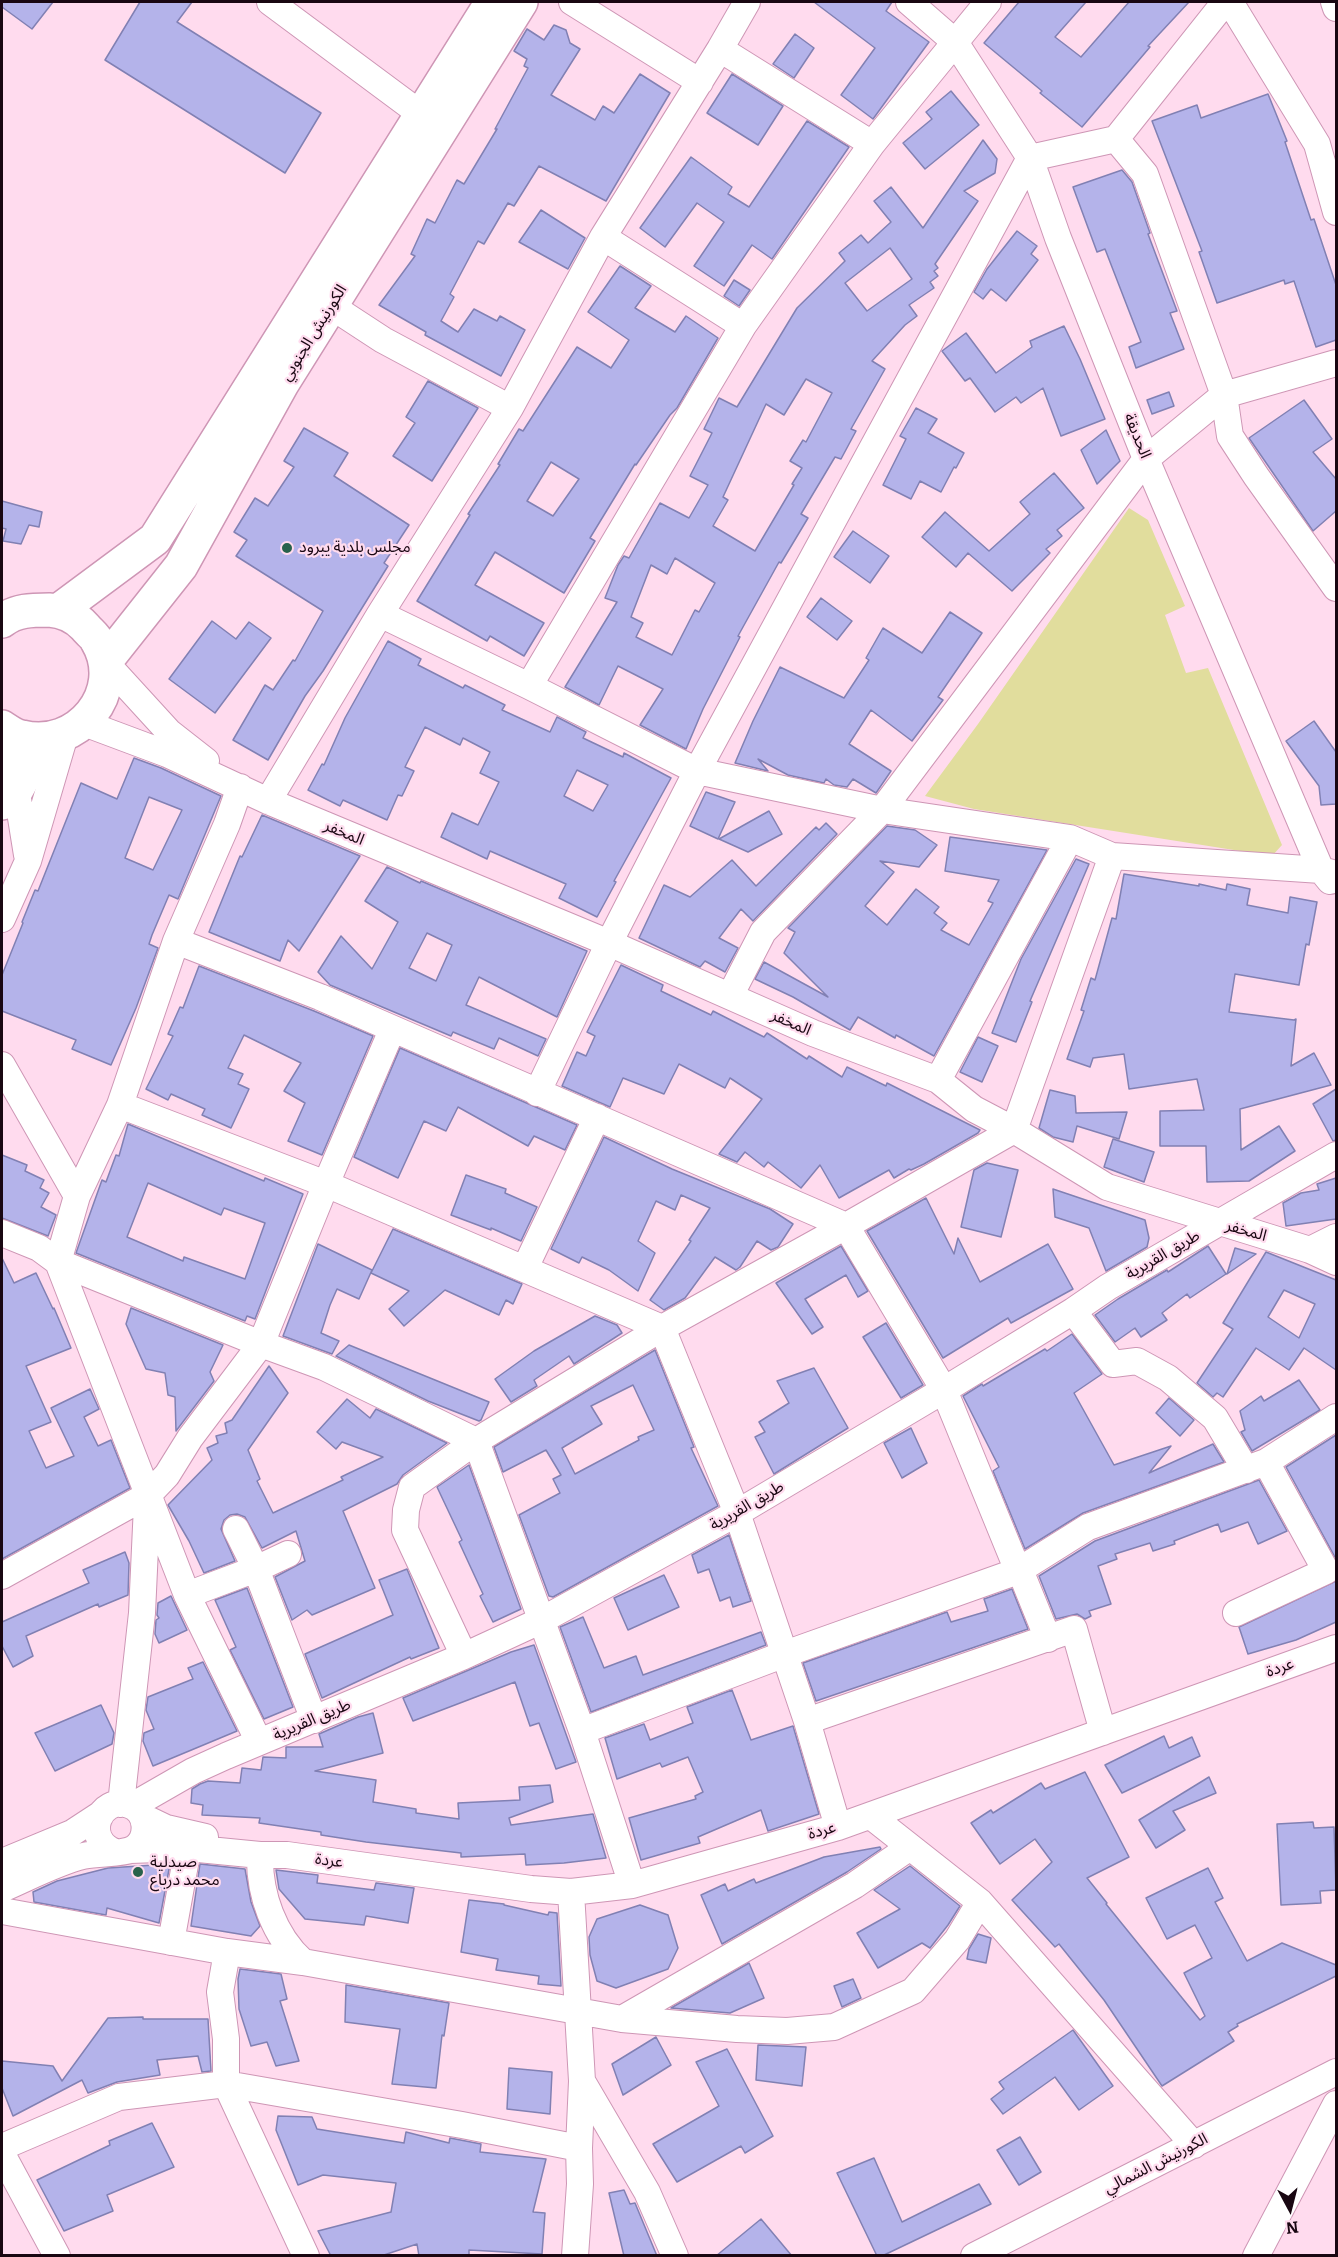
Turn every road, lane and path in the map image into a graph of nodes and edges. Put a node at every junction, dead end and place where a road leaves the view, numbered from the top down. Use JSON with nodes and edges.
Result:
{"nodes":[{"id":1,"x":270,"y":2,"type":"edge"},
{"id":2,"x":492,"y":2,"type":"edge"},
{"id":3,"x":521,"y":2,"type":"edge"},
{"id":4,"x":572,"y":2,"type":"edge"},
{"id":5,"x":747,"y":2,"type":"edge"},
{"id":6,"x":909,"y":2,"type":"edge"},
{"id":7,"x":988,"y":2,"type":"edge"},
{"id":8,"x":1226,"y":2,"type":"edge"},
{"id":9,"x":1230,"y":2,"type":"edge"},
{"id":10,"x":1334,"y":2,"type":"edge"},
{"id":11,"x":1336,"y":8,"type":"edge"},
{"id":12,"x":955,"y":42,"type":"junction"},
{"id":13,"x":720,"y":49,"type":"junction"},
{"id":14,"x":700,"y":82,"type":"junction"},
{"id":15,"x":422,"y":115,"type":"junction"},
{"id":16,"x":1116,"y":139,"type":"junction"},
{"id":17,"x":872,"y":144,"type":"junction"},
{"id":18,"x":1030,"y":158,"type":"junction"},
{"id":19,"x":1336,"y":212,"type":"edge"},
{"id":20,"x":603,"y":237,"type":"junction"},
{"id":21,"x":331,"y":306,"type":"junction"},
{"id":22,"x":743,"y":326,"type":"junction"},
{"id":23,"x":1336,"y":363,"type":"edge"},
{"id":24,"x":1224,"y":395,"type":"junction"},
{"id":25,"x":510,"y":408,"type":"junction"},
{"id":26,"x":1146,"y":459,"type":"junction"},
{"id":27,"x":1336,"y":588,"type":"edge"},
{"id":28,"x":58,"y":611,"type":"junction"},
{"id":29,"x":380,"y":614,"type":"junction"},
{"id":30,"x":3,"y":618,"type":"edge"},
{"id":31,"x":105,"y":662,"type":"junction"},
{"id":32,"x":529,"y":686,"type":"junction"},
{"id":33,"x":2,"y":727,"type":"edge"},
{"id":34,"x":64,"y":733,"type":"junction"},
{"id":35,"x":2,"y":743,"type":"edge"},
{"id":36,"x":697,"y":771,"type":"junction"},
{"id":37,"x":240,"y":787,"type":"junction"},
{"id":38,"x":9,"y":797,"type":"edge"},
{"id":39,"x":268,"y":801,"type":"junction"},
{"id":40,"x":882,"y":810,"type":"junction"},
{"id":41,"x":1070,"y":838,"type":"junction"},
{"id":42,"x":1112,"y":856,"type":"junction"},
{"id":43,"x":28,"y":861,"type":"junction"},
{"id":44,"x":1329,"y":872,"type":"edge"},
{"id":45,"x":1336,"y":890,"type":"edge"},
{"id":46,"x":2,"y":919,"type":"edge"},
{"id":47,"x":176,"y":941,"type":"junction"},
{"id":48,"x":609,"y":944,"type":"junction"},
{"id":49,"x":730,"y":996,"type":"junction"},
{"id":50,"x":392,"y":1030,"type":"junction"},
{"id":51,"x":2,"y":1065,"type":"edge"},
{"id":52,"x":938,"y":1080,"type":"junction"},
{"id":53,"x":537,"y":1093,"type":"junction"},
{"id":54,"x":120,"y":1105,"type":"junction"},
{"id":55,"x":597,"y":1117,"type":"junction"},
{"id":56,"x":1014,"y":1130,"type":"junction"},
{"id":57,"x":1336,"y":1155,"type":"edge"},
{"id":58,"x":326,"y":1184,"type":"junction"},
{"id":59,"x":77,"y":1196,"type":"junction"},
{"id":60,"x":1219,"y":1223,"type":"junction"},
{"id":61,"x":846,"y":1226,"type":"junction"},
{"id":62,"x":2,"y":1233,"type":"edge"},
{"id":63,"x":1336,"y":1237,"type":"edge"},
{"id":64,"x":1310,"y":1250,"type":"junction"},
{"id":65,"x":58,"y":1262,"type":"junction"},
{"id":66,"x":1336,"y":1262,"type":"edge"},
{"id":67,"x":525,"y":1268,"type":"junction"},
{"id":68,"x":1073,"y":1311,"type":"junction"},
{"id":69,"x":662,"y":1328,"type":"junction"},
{"id":70,"x":261,"y":1344,"type":"junction"},
{"id":71,"x":944,"y":1390,"type":"junction"},
{"id":72,"x":1336,"y":1417,"type":"edge"},
{"id":73,"x":476,"y":1441,"type":"junction"},
{"id":74,"x":1256,"y":1466,"type":"junction"},
{"id":75,"x":148,"y":1496,"type":"junction"},
{"id":76,"x":737,"y":1513,"type":"junction"},
{"id":77,"x":236,"y":1528,"type":"dead end"},
{"id":78,"x":288,"y":1554,"type":"dead end"},
{"id":79,"x":256,"y":1569,"type":"junction"},
{"id":80,"x":1019,"y":1570,"type":"junction"},
{"id":81,"x":2,"y":1576,"type":"edge"},
{"id":82,"x":187,"y":1595,"type":"junction"},
{"id":83,"x":1236,"y":1613,"type":"dead end"},
{"id":84,"x":542,"y":1620,"type":"junction"},
{"id":85,"x":1048,"y":1639,"type":"junction"},
{"id":86,"x":1336,"y":1648,"type":"edge"},
{"id":87,"x":785,"y":1654,"type":"junction"},
{"id":88,"x":464,"y":1656,"type":"junction"},
{"id":89,"x":314,"y":1720,"type":"junction"},
{"id":90,"x":807,"y":1722,"type":"junction"},
{"id":91,"x":582,"y":1731,"type":"junction"},
{"id":92,"x":1103,"y":1732,"type":"junction"},
{"id":93,"x":259,"y":1742,"type":"junction"},
{"id":94,"x":124,"y":1810,"type":"junction"},
{"id":95,"x":871,"y":1816,"type":"junction"},
{"id":96,"x":838,"y":1827,"type":"junction"},
{"id":97,"x":910,"y":1847,"type":"junction"},
{"id":98,"x":188,"y":1848,"type":"junction"},
{"id":99,"x":123,"y":1851,"type":"junction"},
{"id":100,"x":260,"y":1855,"type":"junction"},
{"id":101,"x":287,"y":1855,"type":"junction"},
{"id":102,"x":2,"y":1862,"type":"edge"},
{"id":103,"x":632,"y":1885,"type":"junction"},
{"id":104,"x":2,"y":1889,"type":"edge"},
{"id":105,"x":571,"y":1892,"type":"junction"},
{"id":106,"x":980,"y":1902,"type":"junction"},
{"id":107,"x":2,"y":1911,"type":"edge"},
{"id":108,"x":171,"y":1942,"type":"junction"},
{"id":109,"x":227,"y":1952,"type":"junction"},
{"id":110,"x":303,"y":1962,"type":"junction"},
{"id":111,"x":577,"y":2012,"type":"junction"},
{"id":112,"x":622,"y":2019,"type":"junction"},
{"id":113,"x":1336,"y":2072,"type":"edge"},
{"id":114,"x":582,"y":2081,"type":"junction"},
{"id":115,"x":226,"y":2084,"type":"junction"},
{"id":116,"x":1336,"y":2104,"type":"edge"},
{"id":117,"x":1194,"y":2145,"type":"junction"},
{"id":118,"x":2,"y":2147,"type":"edge"},
{"id":119,"x":579,"y":2148,"type":"junction"},
{"id":120,"x":2,"y":2154,"type":"edge"},
{"id":121,"x":57,"y":2256,"type":"edge"},
{"id":122,"x":306,"y":2256,"type":"edge"},
{"id":123,"x":575,"y":2256,"type":"edge"},
{"id":124,"x":675,"y":2256,"type":"edge"},
{"id":125,"x":974,"y":2256,"type":"edge"},
{"id":126,"x":1256,"y":2256,"type":"edge"}],
"edges":[{"from":1,"to":15,"type":"street"},
{"from":2,"to":15,"type":"main road","name":"الكورنيش الجنوبي"},
{"from":3,"to":21,"type":"main road","name":"الكورنيش الجنوبي"},
{"from":4,"to":14,"type":"street"},
{"from":5,"to":13,"type":"street"},
{"from":6,"to":12,"type":"street","name":"الحديقة"},
{"from":7,"to":12,"type":"street"},
{"from":8,"to":16,"type":"street"},
{"from":9,"to":19,"type":"street"},
{"from":10,"to":11,"type":"street"},
{"from":12,"to":17,"type":"street"},
{"from":12,"to":18,"type":"street","name":"الحديقة"},
{"from":13,"to":14,"type":"street"},
{"from":13,"to":17,"type":"street"},
{"from":14,"to":20,"type":"street"},
{"from":15,"to":28,"type":"main road","name":"الكورنيش الجنوبي"},
{"from":16,"to":18,"type":"street"},
{"from":16,"to":24,"type":"street"},
{"from":17,"to":22,"type":"street"},
{"from":18,"to":26,"type":"street","name":"الحديقة"},
{"from":18,"to":36,"type":"street"},
{"from":20,"to":22,"type":"street"},
{"from":20,"to":25,"type":"street"},
{"from":21,"to":25,"type":"street"},
{"from":21,"to":31,"type":"main road","name":"الكورنيش الجنوبي"},
{"from":22,"to":32,"type":"street"},
{"from":23,"to":24,"type":"street"},
{"from":24,"to":26,"type":"street"},
{"from":24,"to":27,"type":"street"},
{"from":25,"to":29,"type":"street"},
{"from":26,"to":40,"type":"street"},
{"from":26,"to":44,"type":"street","name":"الحديقة"},
{"from":28,"to":30,"type":"main road"},
{"from":28,"to":31,"type":"main road"},
{"from":29,"to":32,"type":"street"},
{"from":29,"to":39,"type":"street"},
{"from":31,"to":34,"type":"main road"},
{"from":31,"to":37,"type":"street"},
{"from":32,"to":36,"type":"street"},
{"from":33,"to":34,"type":"main road"},
{"from":34,"to":37,"type":"street"},
{"from":34,"to":38,"type":"main road"},
{"from":34,"to":43,"type":"street"},
{"from":35,"to":38,"type":"street"},
{"from":36,"to":40,"type":"street"},
{"from":36,"to":48,"type":"street"},
{"from":37,"to":39,"type":"street","name":"المخفر"},
{"from":37,"to":47,"type":"street"},
{"from":38,"to":43,"type":"street"},
{"from":39,"to":48,"type":"street","name":"المخفر"},
{"from":40,"to":41,"type":"street"},
{"from":40,"to":49,"type":"street"},
{"from":41,"to":42,"type":"street"},
{"from":41,"to":52,"type":"street"},
{"from":42,"to":44,"type":"street"},
{"from":42,"to":56,"type":"street"},
{"from":43,"to":46,"type":"street"},
{"from":44,"to":45,"type":"street","name":"الحديقة"},
{"from":47,"to":50,"type":"street"},
{"from":47,"to":54,"type":"street"},
{"from":48,"to":49,"type":"street","name":"المخفر"},
{"from":48,"to":53,"type":"street"},
{"from":49,"to":52,"type":"street","name":"المخفر"},
{"from":50,"to":53,"type":"street"},
{"from":50,"to":58,"type":"street"},
{"from":51,"to":59,"type":"street"},
{"from":52,"to":56,"type":"street","name":"المخفر"},
{"from":53,"to":55,"type":"street"},
{"from":54,"to":58,"type":"street"},
{"from":54,"to":59,"type":"street"},
{"from":55,"to":61,"type":"street"},
{"from":55,"to":67,"type":"street"},
{"from":56,"to":60,"type":"street","name":"المخفر"},
{"from":56,"to":61,"type":"street"},
{"from":57,"to":60,"type":"street","name":"طريق القريرية"},
{"from":58,"to":67,"type":"street"},
{"from":58,"to":70,"type":"street"},
{"from":59,"to":65,"type":"street"},
{"from":60,"to":64,"type":"street","name":"المخفر"},
{"from":60,"to":68,"type":"street","name":"طريق القريرية"},
{"from":61,"to":69,"type":"street"},
{"from":61,"to":71,"type":"street"},
{"from":62,"to":65,"type":"street"},
{"from":63,"to":64,"type":"street"},
{"from":64,"to":66,"type":"street","name":"المخفر"},
{"from":65,"to":70,"type":"street"},
{"from":65,"to":75,"type":"street"},
{"from":67,"to":69,"type":"street"},
{"from":68,"to":71,"type":"street","name":"طريق القريرية"},
{"from":68,"to":74,"type":"street"},
{"from":69,"to":73,"type":"street"},
{"from":69,"to":76,"type":"street"},
{"from":70,"to":73,"type":"street"},
{"from":70,"to":75,"type":"street"},
{"from":71,"to":76,"type":"street","name":"طريق القريرية"},
{"from":71,"to":80,"type":"street"},
{"from":72,"to":74,"type":"street"},
{"from":73,"to":84,"type":"street"},
{"from":73,"to":88,"type":"street"},
{"from":74,"to":80,"type":"street"},
{"from":74,"to":83,"type":"street"},
{"from":75,"to":81,"type":"street"},
{"from":75,"to":82,"type":"street"},
{"from":75,"to":94,"type":"street"},
{"from":76,"to":84,"type":"street","name":"طريق القريرية"},
{"from":76,"to":87,"type":"street"},
{"from":77,"to":79,"type":"street"},
{"from":78,"to":79,"type":"street"},
{"from":79,"to":82,"type":"street"},
{"from":79,"to":89,"type":"street"},
{"from":80,"to":85,"type":"street"},
{"from":80,"to":87,"type":"street"},
{"from":82,"to":93,"type":"street"},
{"from":84,"to":88,"type":"street","name":"طريق القريرية"},
{"from":84,"to":91,"type":"street"},
{"from":85,"to":90,"type":"street"},
{"from":85,"to":92,"type":"street"},
{"from":86,"to":92,"type":"street","name":"عردة"},
{"from":87,"to":90,"type":"street"},
{"from":87,"to":91,"type":"street"},
{"from":88,"to":89,"type":"street","name":"طريق القريرية"},
{"from":89,"to":93,"type":"street","name":"طريق القريرية"},
{"from":90,"to":96,"type":"street"},
{"from":91,"to":103,"type":"street"},
{"from":92,"to":95,"type":"street","name":"عردة"},
{"from":93,"to":94,"type":"street","name":"طريق القريرية"},
{"from":94,"to":99,"type":"street"},
{"from":94,"to":99,"type":"street"},
{"from":94,"to":101,"type":"street"},
{"from":94,"to":102,"type":"street","name":"طريق القريرية"},
{"from":95,"to":96,"type":"street","name":"عردة"},
{"from":95,"to":97,"type":"street"},
{"from":96,"to":103,"type":"street","name":"عردة"},
{"from":97,"to":106,"type":"street"},
{"from":97,"to":112,"type":"street"},
{"from":98,"to":99,"type":"street"},
{"from":98,"to":100,"type":"street"},
{"from":98,"to":108,"type":"street"},
{"from":99,"to":104,"type":"street"},
{"from":100,"to":101,"type":"street"},
{"from":100,"to":110,"type":"street"},
{"from":101,"to":105,"type":"street","name":"عردة"},
{"from":103,"to":105,"type":"street","name":"عردة"},
{"from":105,"to":111,"type":"street"},
{"from":106,"to":112,"type":"street"},
{"from":106,"to":117,"type":"street"},
{"from":107,"to":108,"type":"street"},
{"from":108,"to":109,"type":"street"},
{"from":109,"to":110,"type":"street"},
{"from":109,"to":115,"type":"street"},
{"from":110,"to":111,"type":"street"},
{"from":111,"to":112,"type":"street"},
{"from":111,"to":114,"type":"street"},
{"from":113,"to":117,"type":"street","name":"الكورنيش الشمالي"},
{"from":114,"to":119,"type":"street"},
{"from":114,"to":124,"type":"street"},
{"from":115,"to":118,"type":"street"},
{"from":115,"to":119,"type":"street"},
{"from":115,"to":122,"type":"street"},
{"from":116,"to":126,"type":"street"},
{"from":117,"to":125,"type":"street","name":"الكورنيش الشمالي"},
{"from":119,"to":123,"type":"street"},
{"from":120,"to":121,"type":"street"}]}
